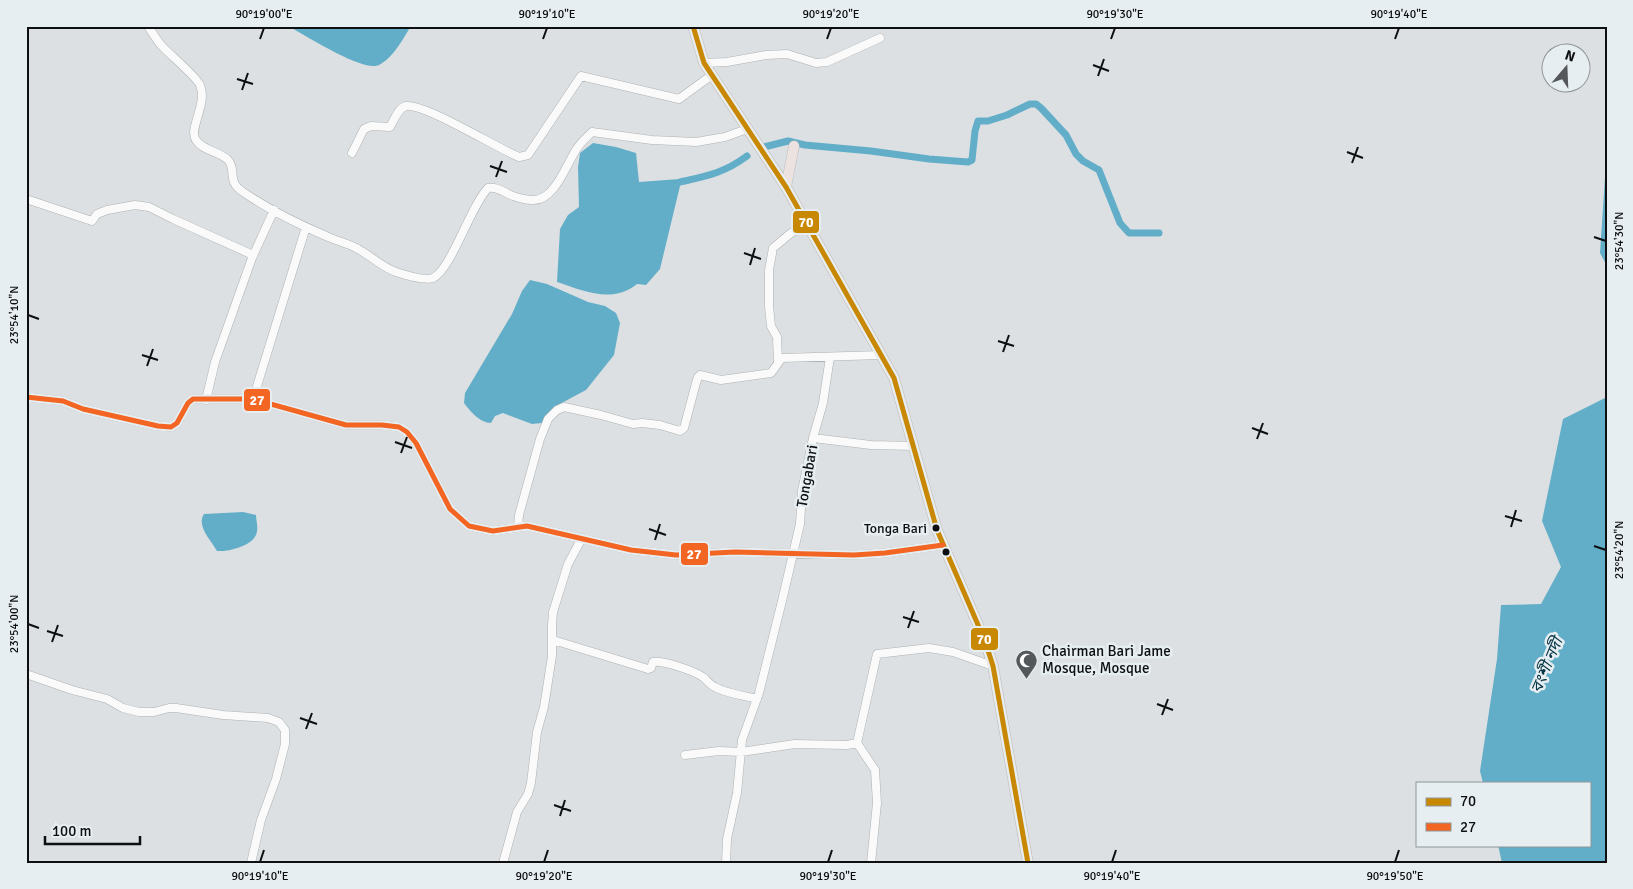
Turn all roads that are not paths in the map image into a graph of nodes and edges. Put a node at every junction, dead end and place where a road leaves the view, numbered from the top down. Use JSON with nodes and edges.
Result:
{"nodes":[{"id":1,"x":148,"y":26,"type":"edge"},
{"id":2,"x":693,"y":26,"type":"edge"},
{"id":3,"x":880,"y":38,"type":"dead end"},
{"id":4,"x":704,"y":63,"type":"junction"},
{"id":5,"x":712,"y":75,"type":"junction"},
{"id":6,"x":747,"y":128,"type":"junction"},
{"id":7,"x":794,"y":146,"type":"dead end"},
{"id":8,"x":352,"y":153,"type":"dead end"},
{"id":9,"x":786,"y":187,"type":"junction"},
{"id":10,"x":26,"y":199,"type":"edge"},
{"id":11,"x":274,"y":210,"type":"junction"},
{"id":12,"x":808,"y":225,"type":"junction"},
{"id":13,"x":306,"y":227,"type":"junction"},
{"id":14,"x":253,"y":256,"type":"junction"},
{"id":15,"x":881,"y":355,"type":"junction"},
{"id":16,"x":830,"y":356,"type":"junction"},
{"id":17,"x":778,"y":363,"type":"junction"},
{"id":18,"x":26,"y":397,"type":"edge"},
{"id":19,"x":253,"y":399,"type":"junction"},
{"id":20,"x":206,"y":400,"type":"junction"},
{"id":21,"x":813,"y":438,"type":"junction"},
{"id":22,"x":913,"y":446,"type":"junction"},
{"id":23,"x":518,"y":526,"type":"junction"},
{"id":24,"x":582,"y":538,"type":"junction"},
{"id":25,"x":943,"y":545,"type":"junction"},
{"id":26,"x":792,"y":553,"type":"junction"},
{"id":27,"x":553,"y":640,"type":"junction"},
{"id":28,"x":993,"y":666,"type":"junction"},
{"id":29,"x":26,"y":674,"type":"edge"},
{"id":30,"x":757,"y":699,"type":"junction"},
{"id":31,"x":857,"y":743,"type":"junction"},
{"id":32,"x":741,"y":752,"type":"junction"},
{"id":33,"x":685,"y":755,"type":"dead end"},
{"id":34,"x":251,"y":863,"type":"edge"},
{"id":35,"x":503,"y":863,"type":"edge"},
{"id":36,"x":726,"y":863,"type":"edge"},
{"id":37,"x":871,"y":863,"type":"edge"},
{"id":38,"x":1028,"y":863,"type":"edge"}],
"edges":[{"from":1,"to":11,"type":"street"},
{"from":2,"to":4,"type":"highway"},
{"from":3,"to":4,"type":"street"},
{"from":4,"to":5,"type":"highway"},
{"from":5,"to":6,"type":"highway"},
{"from":5,"to":8,"type":"street"},
{"from":6,"to":9,"type":"highway"},
{"from":6,"to":13,"type":"street"},
{"from":7,"to":9,"type":"highway"},
{"from":9,"to":12,"type":"highway"},
{"from":10,"to":14,"type":"street"},
{"from":11,"to":13,"type":"street"},
{"from":11,"to":14,"type":"street"},
{"from":12,"to":15,"type":"highway"},
{"from":12,"to":17,"type":"street"},
{"from":13,"to":19,"type":"street"},
{"from":14,"to":20,"type":"street"},
{"from":15,"to":16,"type":"street"},
{"from":15,"to":22,"type":"highway"},
{"from":16,"to":17,"type":"street"},
{"from":16,"to":21,"type":"street"},
{"from":17,"to":23,"type":"street"},
{"from":18,"to":20,"type":"street"},
{"from":19,"to":20,"type":"street"},
{"from":19,"to":23,"type":"street"},
{"from":21,"to":22,"type":"street","name":"Tongabari"},
{"from":21,"to":26,"type":"street","name":"Tongabari"},
{"from":22,"to":25,"type":"highway"},
{"from":23,"to":24,"type":"street"},
{"from":24,"to":26,"type":"street"},
{"from":24,"to":27,"type":"street"},
{"from":25,"to":26,"type":"street"},
{"from":25,"to":28,"type":"highway"},
{"from":26,"to":30,"type":"street","name":"Tongabari"},
{"from":27,"to":30,"type":"street"},
{"from":27,"to":35,"type":"street"},
{"from":28,"to":31,"type":"street"},
{"from":28,"to":38,"type":"highway"},
{"from":29,"to":34,"type":"street"},
{"from":30,"to":32,"type":"street","name":"Tongabari"},
{"from":31,"to":32,"type":"street"},
{"from":31,"to":37,"type":"street"},
{"from":32,"to":33,"type":"street"},
{"from":32,"to":36,"type":"street","name":"Tongabari"}]}
